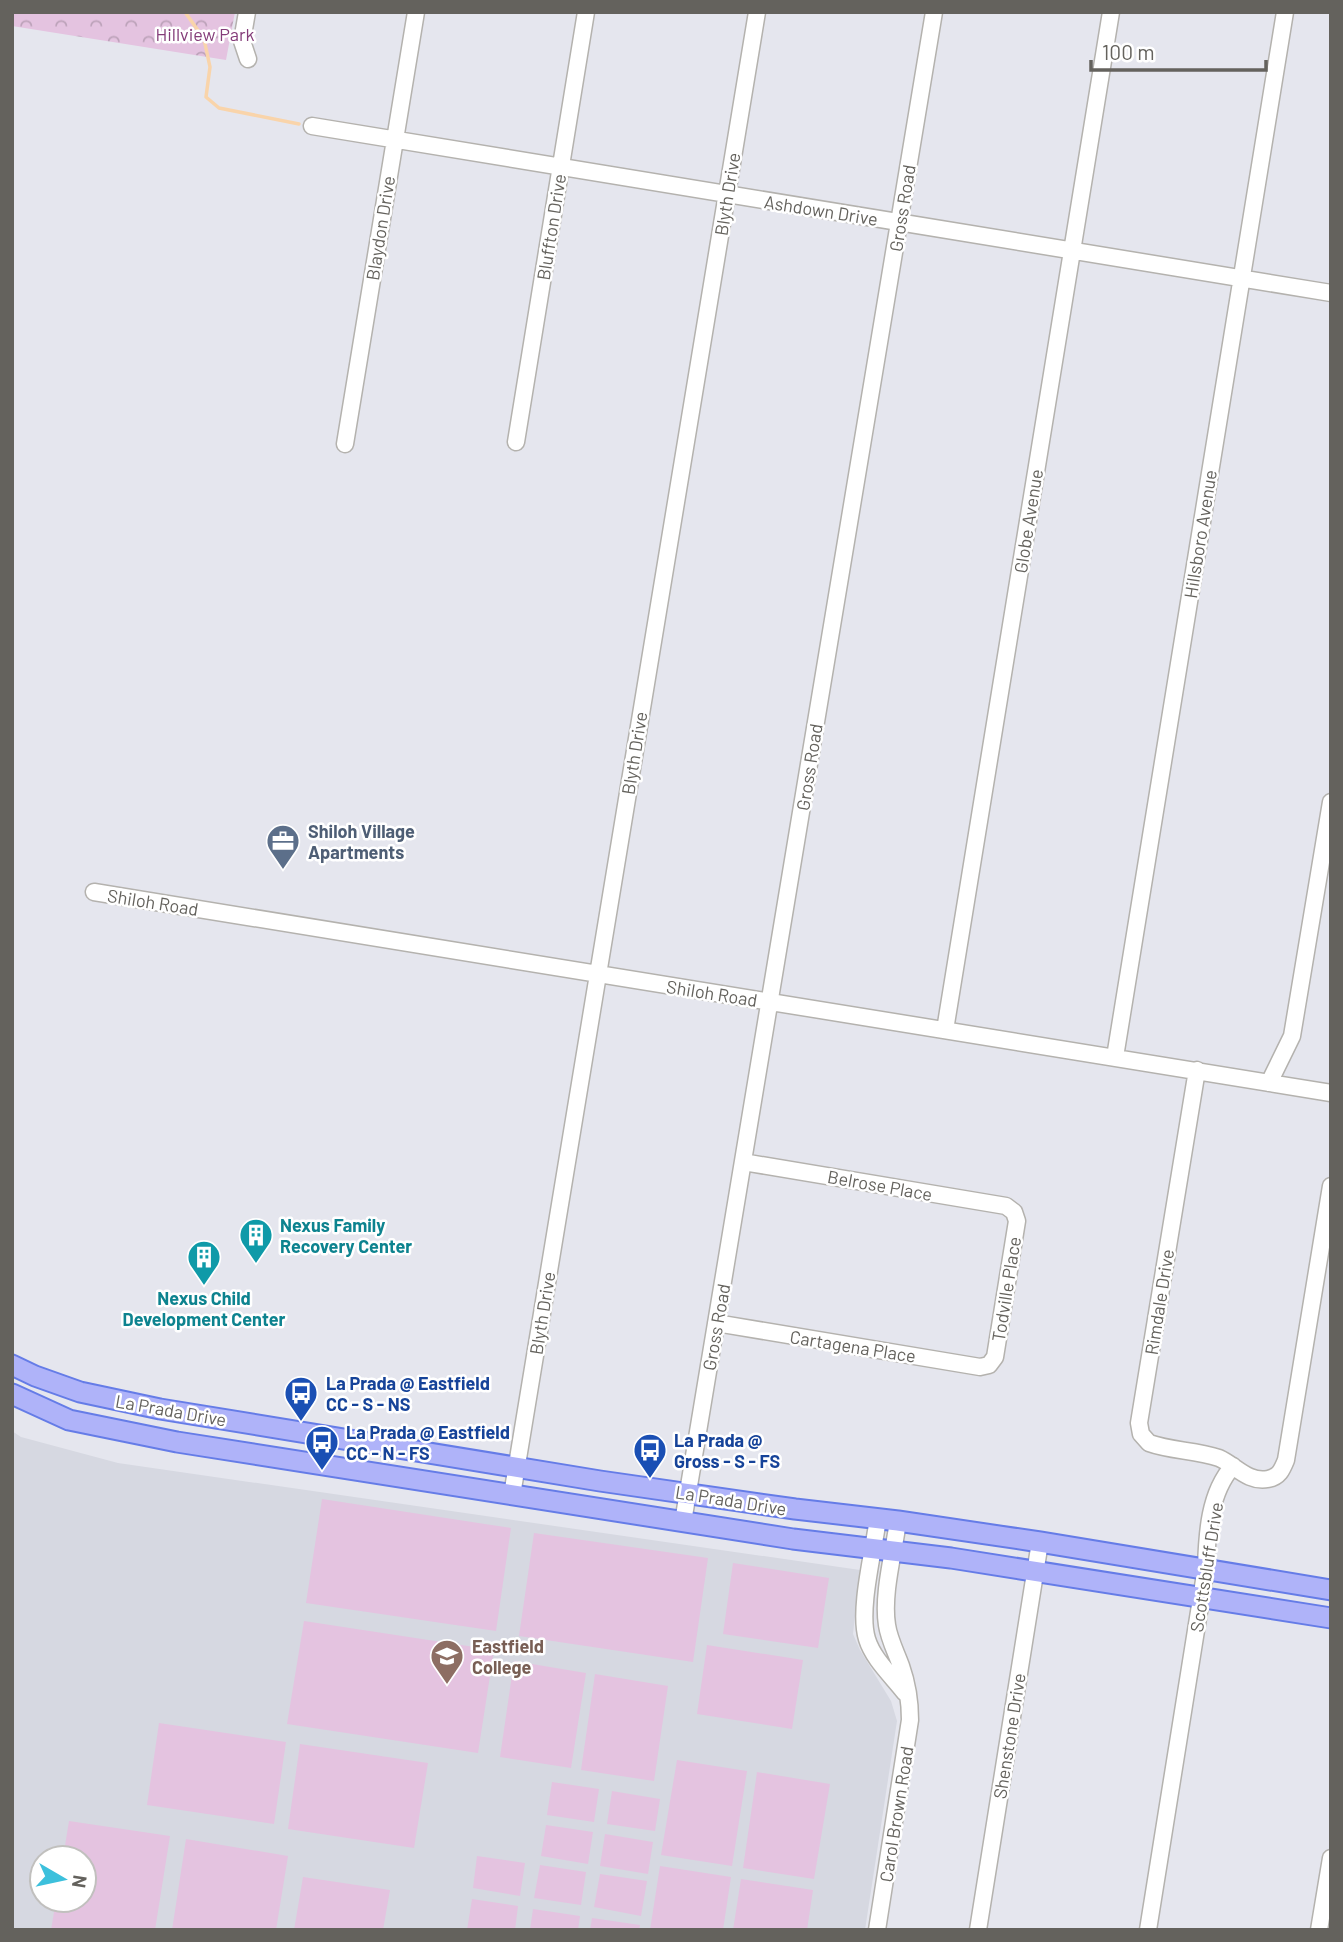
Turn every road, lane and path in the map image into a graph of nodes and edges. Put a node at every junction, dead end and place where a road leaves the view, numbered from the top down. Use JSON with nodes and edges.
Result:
{"nodes":[{"id":1,"x":247,"y":12,"type":"edge"},
{"id":2,"x":416,"y":12,"type":"edge"},
{"id":3,"x":586,"y":12,"type":"edge"},
{"id":4,"x":757,"y":12,"type":"edge"},
{"id":5,"x":934,"y":12,"type":"edge"},
{"id":6,"x":1111,"y":12,"type":"edge"},
{"id":7,"x":1285,"y":12,"type":"edge"},
{"id":8,"x":248,"y":59,"type":"dead end"},
{"id":9,"x":312,"y":126,"type":"dead end"},
{"id":10,"x":395,"y":140,"type":"junction"},
{"id":11,"x":561,"y":167,"type":"junction"},
{"id":12,"x":727,"y":194,"type":"junction"},
{"id":13,"x":899,"y":223,"type":"junction"},
{"id":14,"x":1072,"y":251,"type":"junction"},
{"id":15,"x":1241,"y":278,"type":"junction"},
{"id":16,"x":1331,"y":293,"type":"edge"},
{"id":17,"x":516,"y":442,"type":"dead end"},
{"id":18,"x":345,"y":444,"type":"dead end"},
{"id":19,"x":1331,"y":802,"type":"edge"},
{"id":20,"x":94,"y":892,"type":"dead end"},
{"id":21,"x":597,"y":974,"type":"junction"},
{"id":22,"x":769,"y":1002,"type":"junction"},
{"id":23,"x":945,"y":1030,"type":"junction"},
{"id":24,"x":1115,"y":1057,"type":"junction"},
{"id":25,"x":1197,"y":1070,"type":"junction"},
{"id":26,"x":1269,"y":1083,"type":"junction"},
{"id":27,"x":1331,"y":1093,"type":"edge"},
{"id":28,"x":743,"y":1162,"type":"junction"},
{"id":29,"x":1331,"y":1186,"type":"edge"},
{"id":30,"x":1014,"y":1212,"type":"joint"},
{"id":31,"x":716,"y":1323,"type":"junction"},
{"id":32,"x":12,"y":1365,"type":"edge"},
{"id":33,"x":989,"y":1365,"type":"joint"},
{"id":34,"x":80,"y":1392,"type":"junction"},
{"id":35,"x":12,"y":1394,"type":"edge"},
{"id":36,"x":69,"y":1420,"type":"junction"},
{"id":37,"x":260,"y":1425,"type":"junction"},
{"id":38,"x":255,"y":1454,"type":"junction"},
{"id":39,"x":1233,"y":1466,"type":"junction"},
{"id":40,"x":517,"y":1467,"type":"junction"},
{"id":41,"x":687,"y":1493,"type":"junction"},
{"id":42,"x":512,"y":1495,"type":"junction"},
{"id":43,"x":878,"y":1518,"type":"junction"},
{"id":44,"x":898,"y":1521,"type":"junction"},
{"id":45,"x":683,"y":1522,"type":"junction"},
{"id":46,"x":1040,"y":1542,"type":"junction"},
{"id":47,"x":874,"y":1548,"type":"junction"},
{"id":48,"x":894,"y":1551,"type":"junction"},
{"id":49,"x":1206,"y":1568,"type":"junction"},
{"id":50,"x":1036,"y":1571,"type":"junction"},
{"id":51,"x":1331,"y":1590,"type":"edge"},
{"id":52,"x":1201,"y":1597,"type":"junction"},
{"id":53,"x":1331,"y":1618,"type":"edge"},
{"id":54,"x":908,"y":1698,"type":"junction"},
{"id":55,"x":1331,"y":1858,"type":"edge"},
{"id":56,"x":877,"y":1930,"type":"edge"},
{"id":57,"x":978,"y":1930,"type":"edge"},
{"id":58,"x":1148,"y":1930,"type":"edge"},
{"id":59,"x":1319,"y":1930,"type":"edge"}],
"edges":[{"from":1,"to":8,"type":"street"},
{"from":2,"to":10,"type":"street","name":"Blaydon Drive"},
{"from":3,"to":11,"type":"street","name":"Bluffton Drive"},
{"from":4,"to":12,"type":"street","name":"Blyth Drive"},
{"from":5,"to":13,"type":"street","name":"Gross Road"},
{"from":6,"to":14,"type":"street","name":"Globe Avenue"},
{"from":7,"to":15,"type":"street","name":"Hillsboro Avenue"},
{"from":9,"to":10,"type":"street","name":"Ashdown Drive"},
{"from":10,"to":11,"type":"street","name":"Ashdown Drive"},
{"from":10,"to":18,"type":"street","name":"Blaydon Drive"},
{"from":11,"to":12,"type":"street","name":"Ashdown Drive"},
{"from":11,"to":17,"type":"street","name":"Bluffton Drive"},
{"from":12,"to":13,"type":"street","name":"Ashdown Drive"},
{"from":12,"to":21,"type":"street","name":"Blyth Drive"},
{"from":13,"to":14,"type":"street","name":"Ashdown Drive"},
{"from":13,"to":22,"type":"street","name":"Gross Road"},
{"from":14,"to":15,"type":"street","name":"Ashdown Drive"},
{"from":14,"to":23,"type":"street","name":"Globe Avenue"},
{"from":15,"to":16,"type":"street","name":"Ashdown Drive"},
{"from":15,"to":24,"type":"street","name":"Hillsboro Avenue"},
{"from":19,"to":26,"type":"street"},
{"from":20,"to":21,"type":"street","name":"Shiloh Road"},
{"from":21,"to":22,"type":"street","name":"Shiloh Road"},
{"from":21,"to":40,"type":"street","name":"Blyth Drive"},
{"from":22,"to":23,"type":"street","name":"Shiloh Road"},
{"from":22,"to":28,"type":"street","name":"Gross Road"},
{"from":23,"to":24,"type":"street","name":"Shiloh Road"},
{"from":24,"to":25,"type":"street","name":"Shiloh Road"},
{"from":25,"to":26,"type":"street","name":"Shiloh Road"},
{"from":25,"to":39,"type":"street","name":"Rimdale Drive"},
{"from":26,"to":27,"type":"street","name":"Shiloh Road"},
{"from":28,"to":30,"type":"street","name":"Belrose Place"},
{"from":28,"to":31,"type":"street","name":"Gross Road"},
{"from":29,"to":39,"type":"street"},
{"from":30,"to":33,"type":"street","name":"Todville Place"},
{"from":31,"to":33,"type":"street","name":"Cartagena Place"},
{"from":31,"to":41,"type":"street","name":"Gross Road"},
{"from":32,"to":34,"type":"main road","name":"La Prada Drive"},
{"from":34,"to":36,"type":"main road"},
{"from":34,"to":37,"type":"main road","name":"La Prada Drive"},
{"from":35,"to":36,"type":"main road","name":"La Prada Drive"},
{"from":36,"to":38,"type":"main road","name":"La Prada Drive"},
{"from":37,"to":38,"type":"main road"},
{"from":37,"to":40,"type":"main road","name":"La Prada Drive"},
{"from":38,"to":42,"type":"main road","name":"La Prada Drive"},
{"from":39,"to":49,"type":"street","name":"Scottsbluff Drive"},
{"from":40,"to":41,"type":"main road","name":"La Prada Drive"},
{"from":40,"to":42,"type":"street","name":"Blyth Drive"},
{"from":41,"to":43,"type":"main road","name":"La Prada Drive"},
{"from":41,"to":45,"type":"street","name":"Gross Road"},
{"from":42,"to":45,"type":"main road","name":"La Prada Drive"},
{"from":43,"to":44,"type":"main road","name":"La Prada Drive"},
{"from":43,"to":47,"type":"street"},
{"from":44,"to":46,"type":"main road","name":"La Prada Drive"},
{"from":44,"to":48,"type":"street","name":"Carol Brown Road"},
{"from":45,"to":47,"type":"main road","name":"La Prada Drive"},
{"from":46,"to":49,"type":"main road","name":"La Prada Drive"},
{"from":46,"to":50,"type":"street","name":"Shenstone Drive"},
{"from":47,"to":48,"type":"main road","name":"La Prada Drive"},
{"from":47,"to":54,"type":"street"},
{"from":48,"to":50,"type":"main road","name":"La Prada Drive"},
{"from":48,"to":54,"type":"street","name":"Carol Brown Road"},
{"from":49,"to":51,"type":"main road","name":"La Prada Drive"},
{"from":49,"to":52,"type":"street","name":"Scottsbluff Drive"},
{"from":50,"to":52,"type":"main road","name":"La Prada Drive"},
{"from":50,"to":57,"type":"street","name":"Shenstone Drive"},
{"from":52,"to":53,"type":"main road","name":"La Prada Drive"},
{"from":52,"to":58,"type":"street","name":"Scottsbluff Drive"},
{"from":54,"to":56,"type":"street","name":"Carol Brown Road"},
{"from":55,"to":59,"type":"street"}]}
